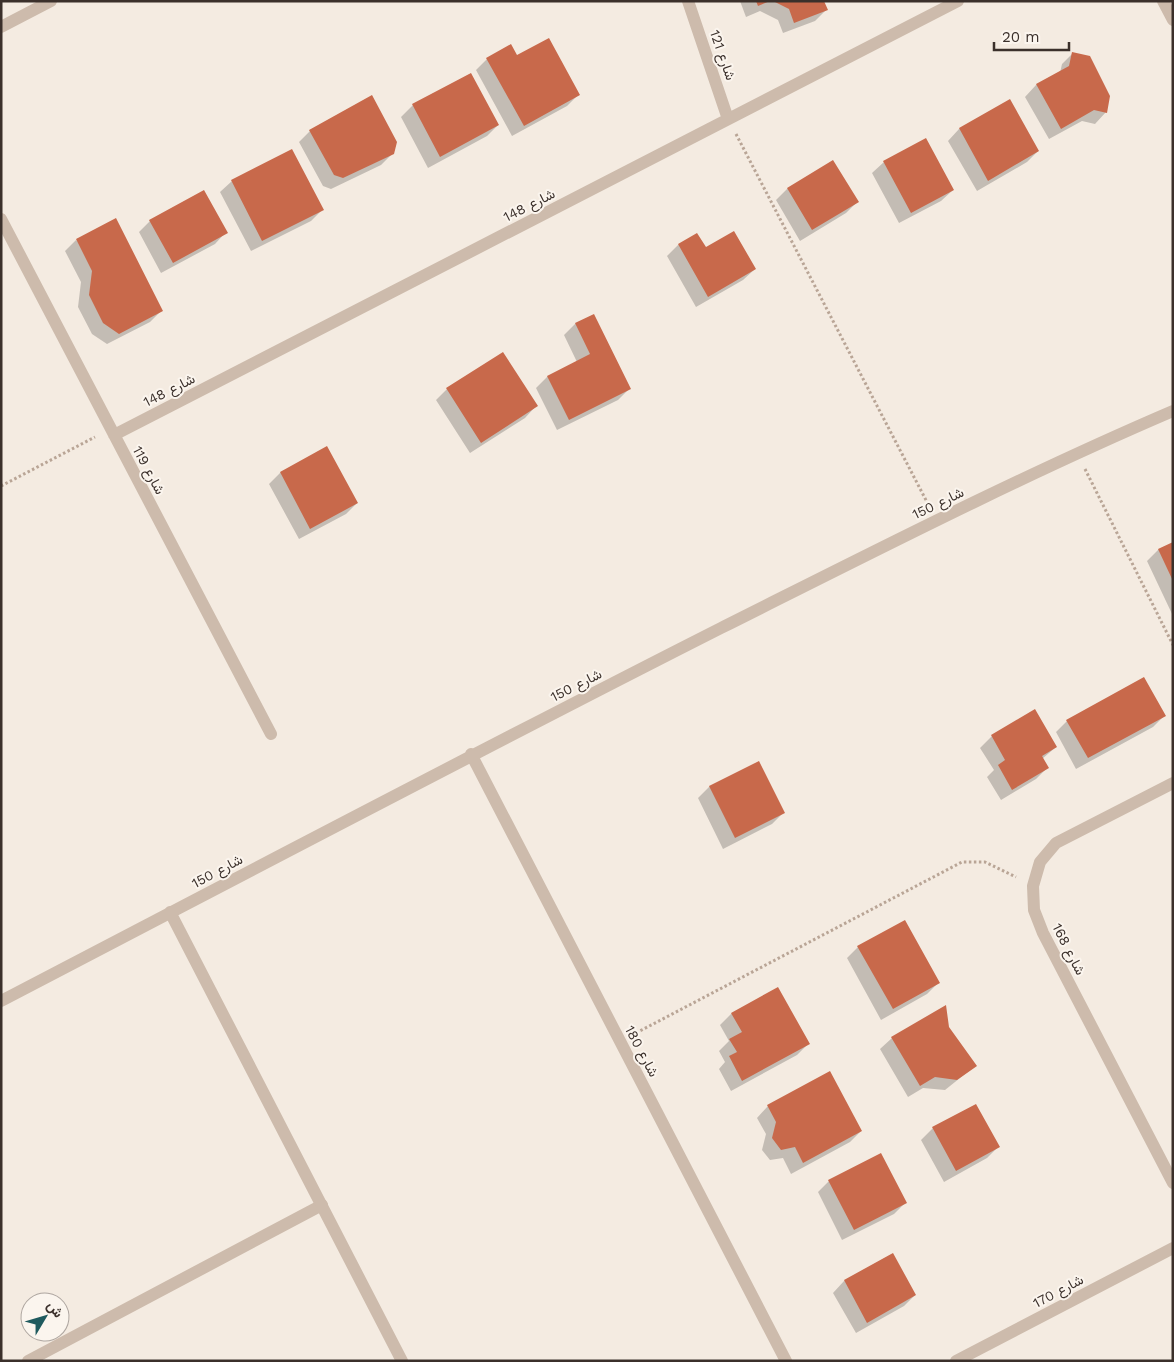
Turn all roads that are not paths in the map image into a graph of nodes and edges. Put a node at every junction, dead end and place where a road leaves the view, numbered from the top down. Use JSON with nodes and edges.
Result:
{"nodes":[{"id":1,"x":51,"y":1,"type":"edge"},
{"id":2,"x":688,"y":1,"type":"edge"},
{"id":3,"x":958,"y":1,"type":"edge"},
{"id":4,"x":1163,"y":1,"type":"edge"},
{"id":5,"x":1173,"y":20,"type":"edge"},
{"id":6,"x":1,"y":27,"type":"edge"},
{"id":7,"x":728,"y":119,"type":"junction"},
{"id":8,"x":1,"y":219,"type":"edge"},
{"id":9,"x":1173,"y":411,"type":"edge"},
{"id":10,"x":112,"y":432,"type":"junction"},
{"id":11,"x":270,"y":734,"type":"dead end"},
{"id":12,"x":471,"y":754,"type":"junction"},
{"id":13,"x":1173,"y":783,"type":"edge"},
{"id":14,"x":170,"y":912,"type":"junction"},
{"id":15,"x":1,"y":1002,"type":"edge"},
{"id":16,"x":1173,"y":1183,"type":"edge"},
{"id":17,"x":322,"y":1205,"type":"junction"},
{"id":18,"x":1173,"y":1248,"type":"edge"},
{"id":19,"x":28,"y":1361,"type":"edge"},
{"id":20,"x":402,"y":1361,"type":"edge"},
{"id":21,"x":786,"y":1361,"type":"edge"},
{"id":22,"x":956,"y":1361,"type":"edge"}],
"edges":[{"from":1,"to":6,"type":"street"},
{"from":2,"to":7,"type":"street","name":"شارع 121"},
{"from":3,"to":7,"type":"street","name":"شارع 148"},
{"from":4,"to":5,"type":"street"},
{"from":7,"to":10,"type":"street","name":"شارع 148"},
{"from":8,"to":10,"type":"street","name":"شارع 119"},
{"from":9,"to":12,"type":"street","name":"شارع 150"},
{"from":10,"to":11,"type":"street","name":"شارع 119"},
{"from":12,"to":14,"type":"street","name":"شارع 150"},
{"from":12,"to":21,"type":"street","name":"شارع 180"},
{"from":13,"to":16,"type":"street","name":"شارع 168"},
{"from":14,"to":15,"type":"street","name":"شارع 150"},
{"from":14,"to":17,"type":"street"},
{"from":17,"to":19,"type":"street"},
{"from":17,"to":20,"type":"street"},
{"from":18,"to":22,"type":"street","name":"شارع 170"}]}
